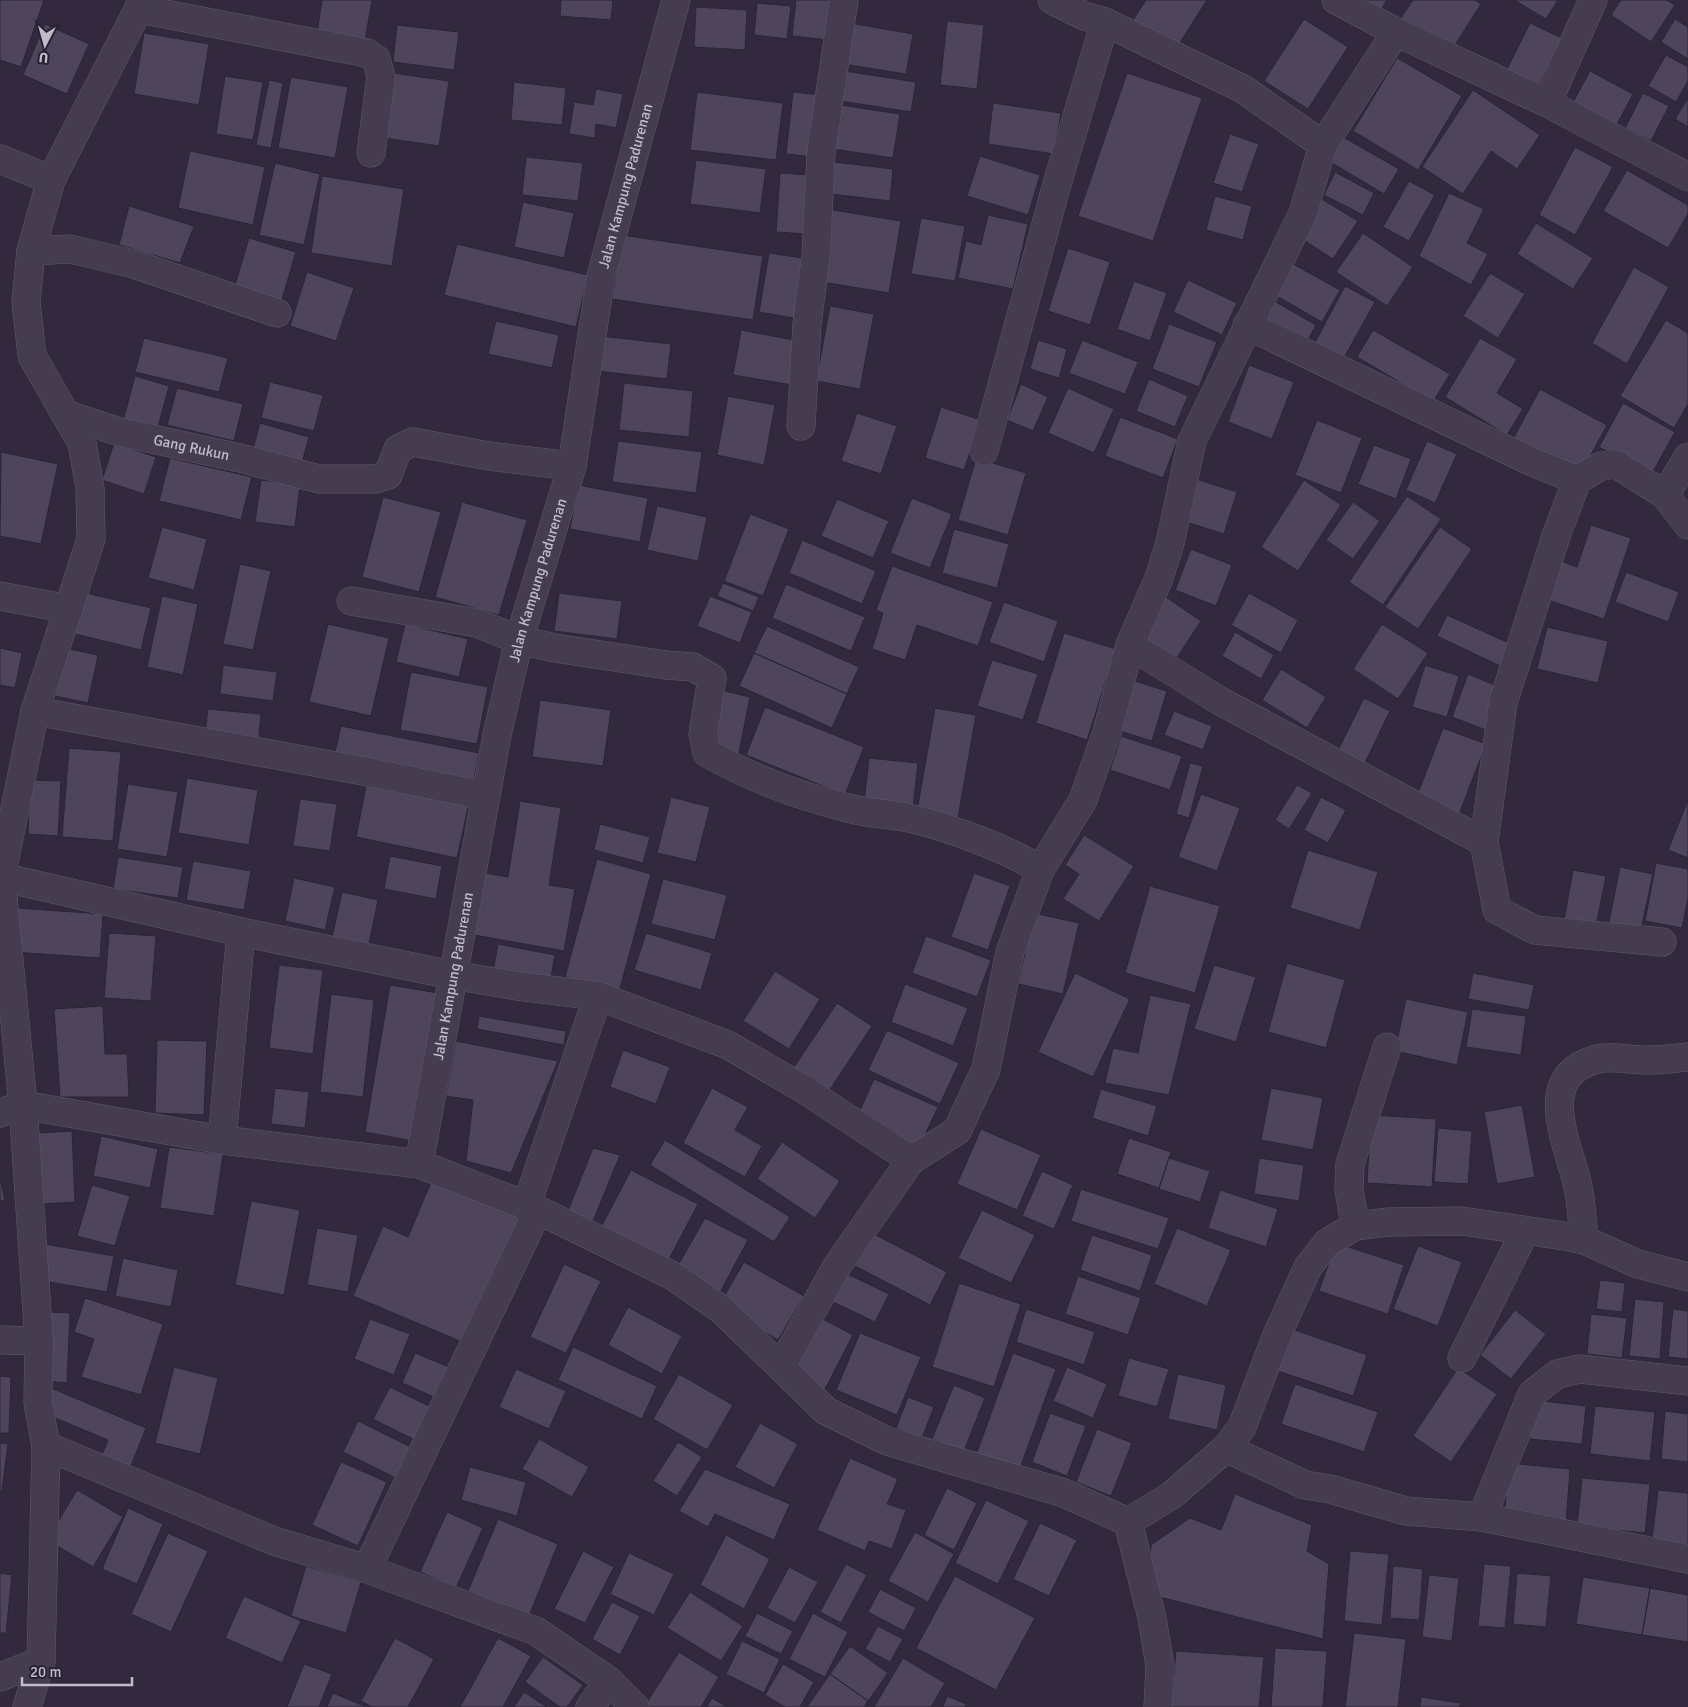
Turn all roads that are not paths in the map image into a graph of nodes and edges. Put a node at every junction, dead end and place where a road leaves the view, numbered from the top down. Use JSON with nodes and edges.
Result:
{"nodes":[{"id":1,"x":676,"y":0,"type":"edge"},
{"id":2,"x":844,"y":0,"type":"edge"},
{"id":3,"x":1055,"y":0,"type":"edge"},
{"id":4,"x":1336,"y":0,"type":"edge"},
{"id":5,"x":1593,"y":0,"type":"edge"},
{"id":6,"x":141,"y":4,"type":"edge"},
{"id":7,"x":1105,"y":22,"type":"junction"},
{"id":8,"x":1396,"y":32,"type":"junction"},
{"id":9,"x":1547,"y":103,"type":"junction"},
{"id":10,"x":1323,"y":145,"type":"junction"},
{"id":11,"x":371,"y":153,"type":"dead end"},
{"id":12,"x":0,"y":159,"type":"edge"},
{"id":13,"x":1688,"y":177,"type":"edge"},
{"id":14,"x":51,"y":180,"type":"junction"},
{"id":15,"x":31,"y":251,"type":"junction"},
{"id":16,"x":277,"y":313,"type":"dead end"},
{"id":17,"x":1247,"y":325,"type":"junction"},
{"id":18,"x":65,"y":414,"type":"junction"},
{"id":19,"x":801,"y":426,"type":"dead end"},
{"id":20,"x":984,"y":451,"type":"dead end"},
{"id":21,"x":1688,"y":457,"type":"edge"},
{"id":22,"x":572,"y":466,"type":"junction"},
{"id":23,"x":1577,"y":480,"type":"junction"},
{"id":24,"x":1665,"y":494,"type":"junction"},
{"id":25,"x":1688,"y":525,"type":"edge"},
{"id":26,"x":0,"y":596,"type":"edge"},
{"id":27,"x":351,"y":601,"type":"dead end"},
{"id":28,"x":69,"y":609,"type":"junction"},
{"id":29,"x":519,"y":640,"type":"junction"},
{"id":30,"x":1130,"y":645,"type":"junction"},
{"id":31,"x":35,"y":711,"type":"junction"},
{"id":32,"x":486,"y":796,"type":"junction"},
{"id":33,"x":1484,"y":842,"type":"junction"},
{"id":34,"x":1040,"y":870,"type":"junction"},
{"id":35,"x":1,"y":877,"type":"junction"},
{"id":36,"x":241,"y":932,"type":"junction"},
{"id":37,"x":1662,"y":942,"type":"dead end"},
{"id":38,"x":452,"y":975,"type":"junction"},
{"id":39,"x":598,"y":996,"type":"junction"},
{"id":40,"x":1387,"y":1047,"type":"dead end"},
{"id":41,"x":1688,"y":1056,"type":"edge"},
{"id":42,"x":12,"y":1109,"type":"edge"},
{"id":43,"x":222,"y":1140,"type":"junction"},
{"id":44,"x":911,"y":1160,"type":"junction"},
{"id":45,"x":419,"y":1164,"type":"junction"},
{"id":46,"x":532,"y":1209,"type":"junction"},
{"id":47,"x":1355,"y":1226,"type":"junction"},
{"id":48,"x":1525,"y":1230,"type":"junction"},
{"id":49,"x":1584,"y":1240,"type":"junction"},
{"id":50,"x":1688,"y":1277,"type":"edge"},
{"id":51,"x":0,"y":1340,"type":"edge"},
{"id":52,"x":39,"y":1341,"type":"junction"},
{"id":53,"x":1462,"y":1358,"type":"dead end"},
{"id":54,"x":781,"y":1367,"type":"junction"},
{"id":55,"x":1688,"y":1381,"type":"edge"},
{"id":56,"x":46,"y":1446,"type":"junction"},
{"id":57,"x":1226,"y":1448,"type":"junction"},
{"id":58,"x":1482,"y":1517,"type":"junction"},
{"id":59,"x":1128,"y":1522,"type":"junction"},
{"id":60,"x":1688,"y":1558,"type":"edge"},
{"id":61,"x":367,"y":1569,"type":"junction"},
{"id":62,"x":40,"y":1662,"type":"junction"},
{"id":63,"x":0,"y":1677,"type":"edge"},
{"id":64,"x":609,"y":1681,"type":"junction"},
{"id":65,"x":27,"y":1707,"type":"edge"},
{"id":66,"x":590,"y":1707,"type":"edge"},
{"id":67,"x":634,"y":1707,"type":"edge"},
{"id":68,"x":1158,"y":1707,"type":"edge"}],
"edges":[{"from":1,"to":22,"type":"street","name":"Jalan Kampung Padurenan"},
{"from":2,"to":19,"type":"street"},
{"from":3,"to":7,"type":"street"},
{"from":4,"to":8,"type":"street"},
{"from":5,"to":9,"type":"street"},
{"from":6,"to":11,"type":"street"},
{"from":6,"to":14,"type":"street"},
{"from":7,"to":10,"type":"street"},
{"from":7,"to":20,"type":"street"},
{"from":8,"to":9,"type":"street"},
{"from":8,"to":10,"type":"street"},
{"from":9,"to":13,"type":"street"},
{"from":10,"to":17,"type":"street"},
{"from":12,"to":14,"type":"street"},
{"from":14,"to":15,"type":"street"},
{"from":15,"to":16,"type":"street"},
{"from":15,"to":18,"type":"street"},
{"from":17,"to":23,"type":"street"},
{"from":17,"to":30,"type":"street"},
{"from":18,"to":22,"type":"street","name":"Gang Rukun"},
{"from":18,"to":28,"type":"street"},
{"from":21,"to":24,"type":"street"},
{"from":22,"to":29,"type":"street","name":"Jalan Kampung Padurenan"},
{"from":23,"to":24,"type":"street"},
{"from":23,"to":33,"type":"street"},
{"from":24,"to":25,"type":"street"},
{"from":26,"to":28,"type":"street"},
{"from":27,"to":29,"type":"street"},
{"from":28,"to":31,"type":"street"},
{"from":29,"to":32,"type":"street","name":"Jalan Kampung Padurenan"},
{"from":29,"to":34,"type":"street"},
{"from":30,"to":33,"type":"street"},
{"from":30,"to":34,"type":"street"},
{"from":31,"to":32,"type":"street"},
{"from":31,"to":35,"type":"street"},
{"from":32,"to":38,"type":"street","name":"Jalan Kampung Padurenan"},
{"from":33,"to":37,"type":"street"},
{"from":34,"to":44,"type":"street"},
{"from":35,"to":36,"type":"street"},
{"from":35,"to":42,"type":"street"},
{"from":36,"to":38,"type":"street"},
{"from":36,"to":43,"type":"street"},
{"from":38,"to":39,"type":"street"},
{"from":38,"to":45,"type":"street","name":"Jalan Kampung Padurenan"},
{"from":39,"to":44,"type":"street"},
{"from":39,"to":46,"type":"street"},
{"from":40,"to":47,"type":"street"},
{"from":41,"to":49,"type":"street"},
{"from":42,"to":43,"type":"street"},
{"from":42,"to":52,"type":"street"},
{"from":43,"to":45,"type":"street"},
{"from":44,"to":54,"type":"street"},
{"from":45,"to":46,"type":"street"},
{"from":46,"to":54,"type":"street"},
{"from":46,"to":61,"type":"street"},
{"from":47,"to":48,"type":"street"},
{"from":47,"to":57,"type":"street"},
{"from":48,"to":49,"type":"street"},
{"from":48,"to":53,"type":"street"},
{"from":49,"to":50,"type":"street"},
{"from":51,"to":52,"type":"street"},
{"from":52,"to":56,"type":"street"},
{"from":54,"to":59,"type":"street"},
{"from":55,"to":58,"type":"street"},
{"from":56,"to":61,"type":"street"},
{"from":56,"to":62,"type":"street"},
{"from":57,"to":58,"type":"street"},
{"from":57,"to":59,"type":"street"},
{"from":58,"to":60,"type":"street"},
{"from":59,"to":68,"type":"street"},
{"from":61,"to":64,"type":"street"},
{"from":62,"to":63,"type":"street"},
{"from":62,"to":65,"type":"street"},
{"from":64,"to":66,"type":"street"},
{"from":64,"to":67,"type":"street"}]}
